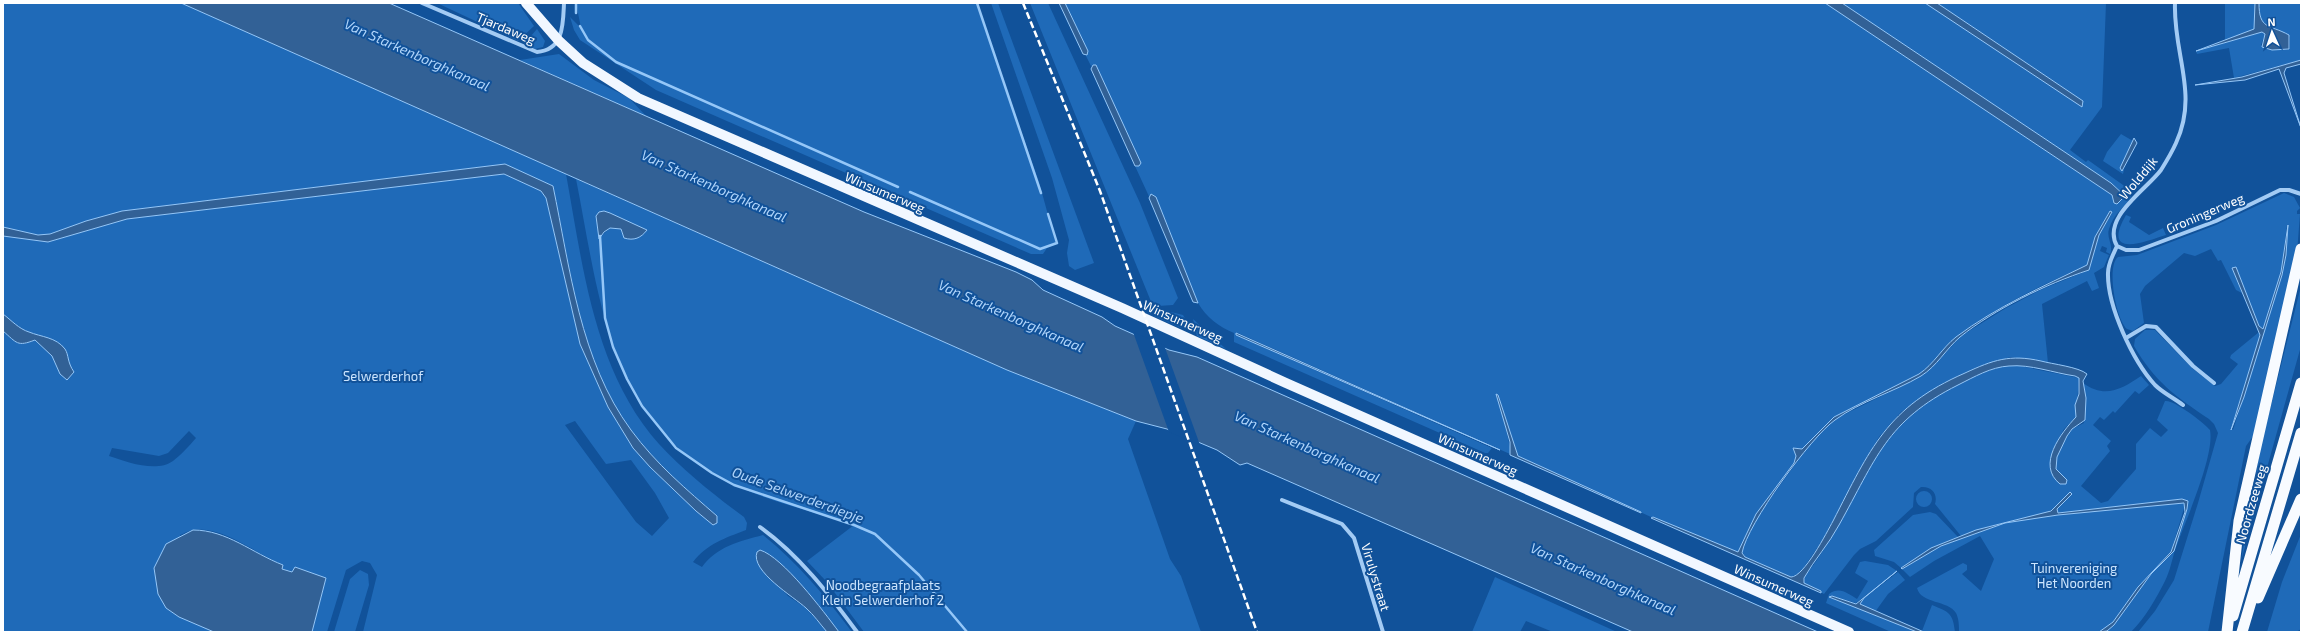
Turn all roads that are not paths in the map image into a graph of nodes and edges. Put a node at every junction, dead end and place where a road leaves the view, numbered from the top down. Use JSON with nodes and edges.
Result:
{"nodes":[{"id":1,"x":422,"y":3,"type":"edge"},
{"id":2,"x":526,"y":3,"type":"edge"},
{"id":3,"x":564,"y":3,"type":"edge"},
{"id":4,"x":2175,"y":3,"type":"edge"},
{"id":5,"x":559,"y":41,"type":"junction"},
{"id":6,"x":2301,"y":194,"type":"edge"},
{"id":7,"x":2117,"y":246,"type":"junction"},
{"id":8,"x":2301,"y":249,"type":"edge"},
{"id":9,"x":2126,"y":338,"type":"junction"},
{"id":10,"x":2214,"y":383,"type":"dead end"},
{"id":11,"x":2301,"y":383,"type":"edge"},
{"id":12,"x":2183,"y":405,"type":"dead end"},
{"id":13,"x":2301,"y":433,"type":"edge"},
{"id":14,"x":2301,"y":499,"type":"edge"},
{"id":15,"x":1282,"y":500,"type":"dead end"},
{"id":16,"x":760,"y":527,"type":"dead end"},
{"id":17,"x":857,"y":632,"type":"edge"},
{"id":18,"x":1383,"y":632,"type":"edge"},
{"id":19,"x":1849,"y":632,"type":"edge"},
{"id":20,"x":2228,"y":632,"type":"edge"},
{"id":21,"x":2243,"y":632,"type":"edge"}],
"edges":[{"from":1,"to":5,"type":"street","name":"Tjardaweg"},
{"from":2,"to":5,"type":"main road","name":"Winsumerweg"},
{"from":3,"to":5,"type":"street"},
{"from":4,"to":7,"type":"street","name":"Wolddijk"},
{"from":5,"to":19,"type":"main road","name":"Winsumerweg"},
{"from":6,"to":7,"type":"street","name":"Groningerweg"},
{"from":7,"to":9,"type":"street"},
{"from":8,"to":20,"type":"highway"},
{"from":9,"to":10,"type":"street"},
{"from":9,"to":12,"type":"street"},
{"from":11,"to":20,"type":"highway","name":"Noordzeeweg"},
{"from":13,"to":21,"type":"highway"},
{"from":14,"to":21,"type":"highway"},
{"from":15,"to":18,"type":"street","name":"Virulystraat"},
{"from":16,"to":17,"type":"street"}]}
